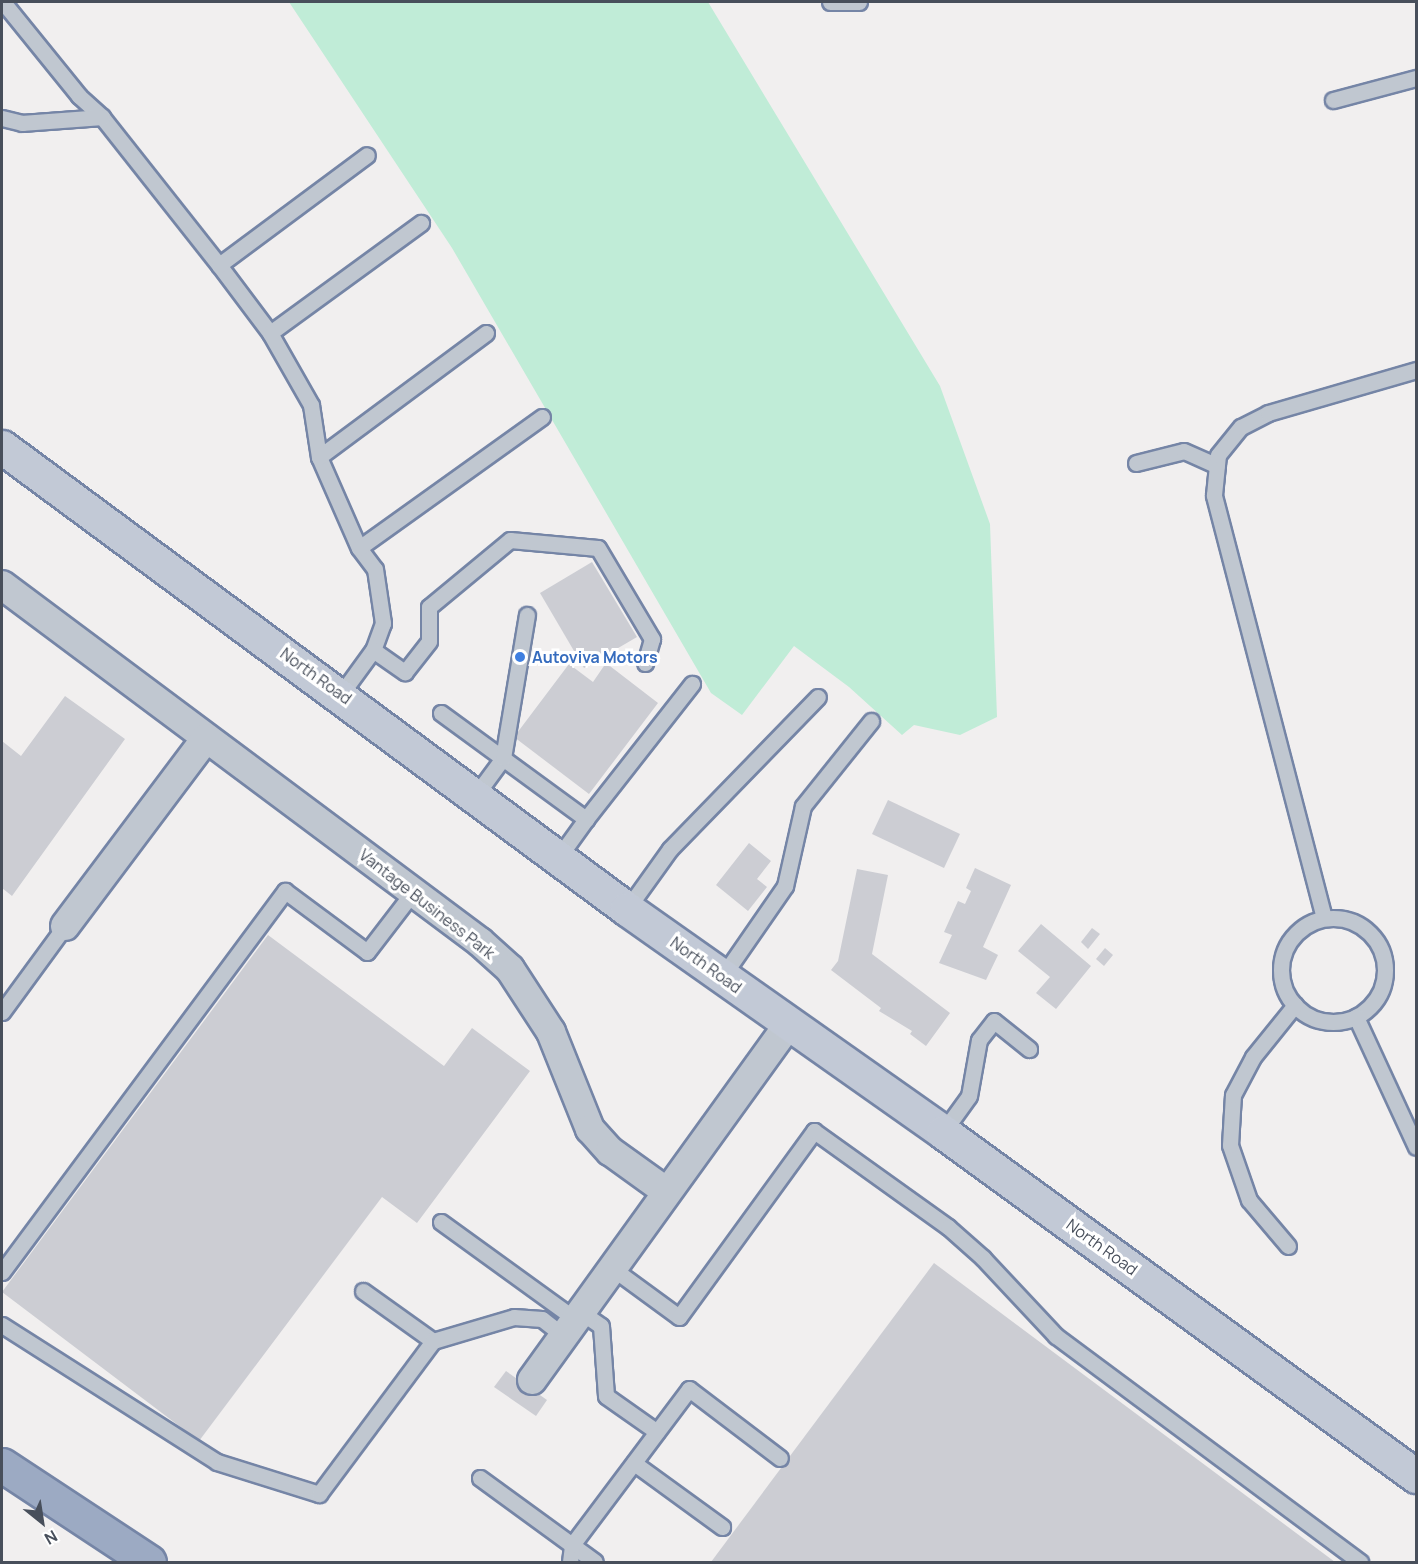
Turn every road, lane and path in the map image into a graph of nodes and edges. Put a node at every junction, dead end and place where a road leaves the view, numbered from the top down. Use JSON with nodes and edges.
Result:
{"nodes":[{"id":1,"x":3,"y":2,"type":"edge"},
{"id":2,"x":830,"y":2,"type":"edge"},
{"id":3,"x":859,"y":2,"type":"edge"},
{"id":4,"x":1416,"y":78,"type":"edge"},
{"id":5,"x":1333,"y":100,"type":"dead end"},
{"id":6,"x":102,"y":117,"type":"junction"},
{"id":7,"x":2,"y":118,"type":"edge"},
{"id":8,"x":368,"y":155,"type":"dead end"},
{"id":9,"x":421,"y":224,"type":"dead end"},
{"id":10,"x":219,"y":265,"type":"junction"},
{"id":11,"x":270,"y":333,"type":"junction"},
{"id":12,"x":486,"y":333,"type":"dead end"},
{"id":13,"x":1416,"y":370,"type":"edge"},
{"id":14,"x":542,"y":417,"type":"dead end"},
{"id":15,"x":2,"y":447,"type":"edge"},
{"id":16,"x":319,"y":457,"type":"junction"},
{"id":17,"x":1136,"y":463,"type":"dead end"},
{"id":18,"x":1217,"y":466,"type":"junction"},
{"id":19,"x":359,"y":549,"type":"junction"},
{"id":20,"x":2,"y":585,"type":"edge"},
{"id":21,"x":527,"y":615,"type":"dead end"},
{"id":22,"x":373,"y":650,"type":"junction"},
{"id":23,"x":645,"y":663,"type":"dead end"},
{"id":24,"x":692,"y":684,"type":"dead end"},
{"id":25,"x":341,"y":694,"type":"junction"},
{"id":26,"x":818,"y":697,"type":"dead end"},
{"id":27,"x":441,"y":713,"type":"dead end"},
{"id":28,"x":871,"y":721,"type":"dead end"},
{"id":29,"x":206,"y":738,"type":"junction"},
{"id":30,"x":503,"y":758,"type":"junction"},
{"id":31,"x":475,"y":796,"type":"junction"},
{"id":32,"x":586,"y":819,"type":"junction"},
{"id":33,"x":558,"y":858,"type":"junction"},
{"id":34,"x":413,"y":892,"type":"junction"},
{"id":35,"x":627,"y":909,"type":"junction"},
{"id":36,"x":1323,"y":918,"type":"junction"},
{"id":37,"x":65,"y":926,"type":"joint"},
{"id":38,"x":722,"y":977,"type":"junction"},
{"id":39,"x":1295,"y":1005,"type":"junction"},
{"id":40,"x":2,"y":1012,"type":"edge"},
{"id":41,"x":1356,"y":1017,"type":"junction"},
{"id":42,"x":789,"y":1024,"type":"junction"},
{"id":43,"x":1029,"y":1049,"type":"dead end"},
{"id":44,"x":943,"y":1132,"type":"junction"},
{"id":45,"x":1416,"y":1147,"type":"edge"},
{"id":46,"x":667,"y":1192,"type":"junction"},
{"id":47,"x":441,"y":1222,"type":"dead end"},
{"id":48,"x":1287,"y":1246,"type":"dead end"},
{"id":49,"x":612,"y":1268,"type":"junction"},
{"id":50,"x":2,"y":1272,"type":"edge"},
{"id":51,"x":363,"y":1291,"type":"dead end"},
{"id":52,"x":573,"y":1322,"type":"junction"},
{"id":53,"x":2,"y":1325,"type":"edge"},
{"id":54,"x":433,"y":1341,"type":"junction"},
{"id":55,"x":532,"y":1380,"type":"dead end"},
{"id":56,"x":657,"y":1432,"type":"junction"},
{"id":57,"x":780,"y":1458,"type":"dead end"},
{"id":58,"x":634,"y":1463,"type":"junction"},
{"id":59,"x":2,"y":1465,"type":"edge"},
{"id":60,"x":1416,"y":1476,"type":"edge"},
{"id":61,"x":480,"y":1478,"type":"dead end"},
{"id":62,"x":722,"y":1527,"type":"dead end"},
{"id":63,"x":572,"y":1545,"type":"junction"},
{"id":64,"x":149,"y":1563,"type":"edge"},
{"id":65,"x":570,"y":1563,"type":"edge"},
{"id":66,"x":595,"y":1563,"type":"edge"},
{"id":67,"x":1360,"y":1563,"type":"edge"}],
"edges":[{"from":1,"to":6,"type":"lane"},
{"from":2,"to":3,"type":"lane"},
{"from":4,"to":5,"type":"lane"},
{"from":6,"to":7,"type":"lane"},
{"from":6,"to":10,"type":"lane"},
{"from":8,"to":10,"type":"lane"},
{"from":9,"to":11,"type":"lane"},
{"from":10,"to":11,"type":"lane"},
{"from":11,"to":16,"type":"lane"},
{"from":12,"to":16,"type":"lane"},
{"from":13,"to":18,"type":"lane"},
{"from":14,"to":19,"type":"lane"},
{"from":15,"to":25,"type":"main road","name":"North Road"},
{"from":16,"to":19,"type":"lane"},
{"from":17,"to":18,"type":"lane"},
{"from":18,"to":36,"type":"lane"},
{"from":19,"to":22,"type":"lane"},
{"from":20,"to":29,"type":"street","name":"Vantage Business Park"},
{"from":21,"to":30,"type":"lane"},
{"from":22,"to":23,"type":"lane"},
{"from":22,"to":25,"type":"lane"},
{"from":24,"to":32,"type":"lane"},
{"from":25,"to":31,"type":"main road","name":"North Road"},
{"from":26,"to":35,"type":"lane"},
{"from":27,"to":30,"type":"lane"},
{"from":28,"to":38,"type":"lane"},
{"from":29,"to":34,"type":"street","name":"Vantage Business Park"},
{"from":29,"to":37,"type":"street"},
{"from":30,"to":31,"type":"lane"},
{"from":30,"to":32,"type":"lane"},
{"from":31,"to":33,"type":"main road","name":"North Road"},
{"from":32,"to":33,"type":"lane"},
{"from":33,"to":35,"type":"main road","name":"North Road"},
{"from":34,"to":46,"type":"street","name":"Vantage Business Park"},
{"from":34,"to":50,"type":"lane"},
{"from":35,"to":38,"type":"main road","name":"North Road"},
{"from":36,"to":39,"type":"lane"},
{"from":36,"to":41,"type":"lane"},
{"from":37,"to":40,"type":"lane"},
{"from":38,"to":42,"type":"main road","name":"North Road"},
{"from":39,"to":41,"type":"lane"},
{"from":39,"to":48,"type":"lane"},
{"from":41,"to":45,"type":"lane"},
{"from":42,"to":44,"type":"main road","name":"North Road"},
{"from":42,"to":46,"type":"street"},
{"from":43,"to":44,"type":"lane"},
{"from":44,"to":60,"type":"main road","name":"North Road"},
{"from":46,"to":49,"type":"street"},
{"from":47,"to":52,"type":"lane"},
{"from":49,"to":52,"type":"street"},
{"from":49,"to":67,"type":"lane"},
{"from":51,"to":54,"type":"lane"},
{"from":52,"to":54,"type":"lane"},
{"from":52,"to":55,"type":"street"},
{"from":52,"to":56,"type":"lane"},
{"from":53,"to":54,"type":"lane"},
{"from":56,"to":57,"type":"lane"},
{"from":56,"to":58,"type":"lane"},
{"from":58,"to":62,"type":"lane"},
{"from":58,"to":63,"type":"lane"},
{"from":59,"to":64,"type":"highway"},
{"from":61,"to":63,"type":"lane"},
{"from":63,"to":65,"type":"lane"},
{"from":63,"to":66,"type":"lane"}]}
